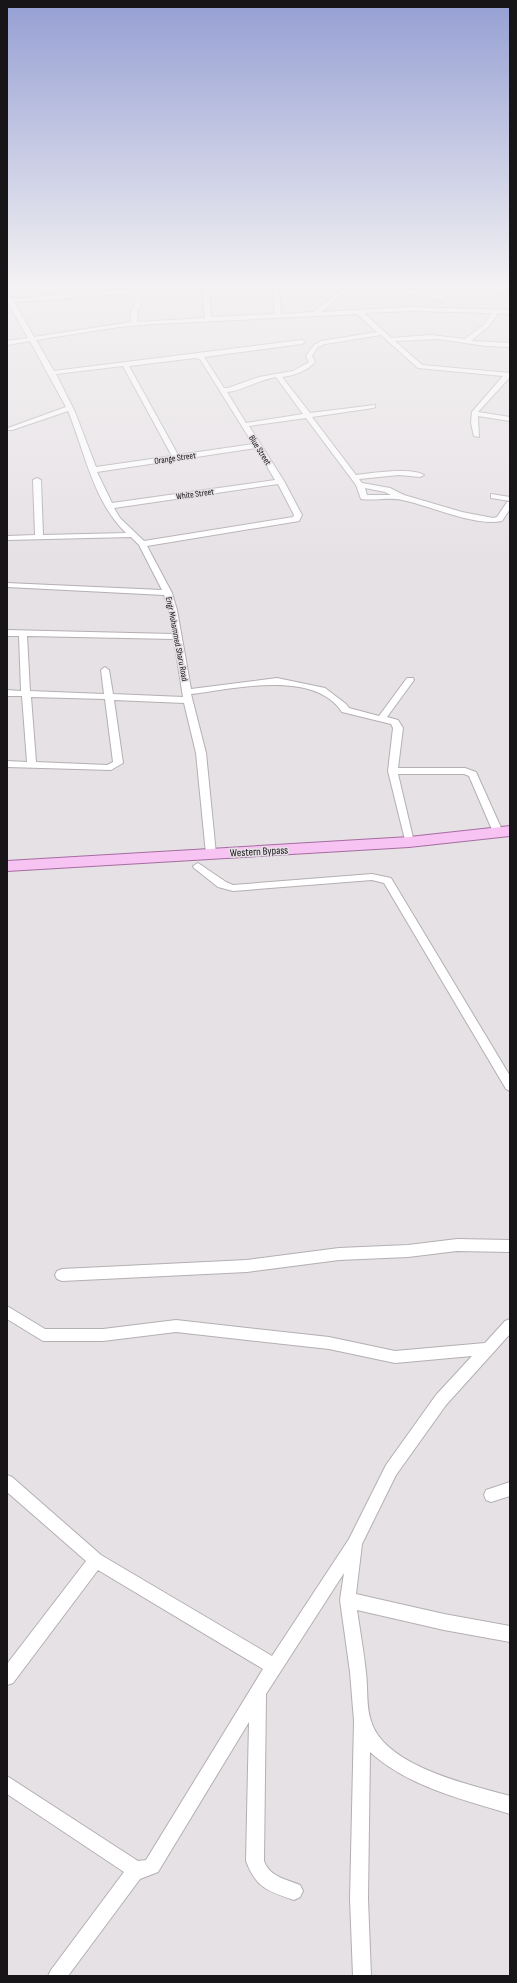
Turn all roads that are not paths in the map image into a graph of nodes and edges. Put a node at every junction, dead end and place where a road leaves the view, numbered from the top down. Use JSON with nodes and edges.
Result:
{"nodes":[{"id":1,"x":278,"y":376,"type":"edge"},
{"id":2,"x":54,"y":377,"type":"edge"},
{"id":3,"x":132,"y":377,"type":"edge"},
{"id":4,"x":214,"y":377,"type":"edge"},
{"id":5,"x":274,"y":377,"type":"edge"},
{"id":6,"x":508,"y":377,"type":"edge"},
{"id":7,"x":223,"y":390,"type":"junction"},
{"id":8,"x":373,"y":406,"type":"dead end"},
{"id":9,"x":70,"y":408,"type":"junction"},
{"id":10,"x":475,"y":414,"type":"junction"},
{"id":11,"x":308,"y":416,"type":"junction"},
{"id":12,"x":510,"y":419,"type":"edge"},
{"id":13,"x":245,"y":425,"type":"junction"},
{"id":14,"x":10,"y":429,"type":"dead end"},
{"id":15,"x":477,"y":436,"type":"dead end"},
{"id":16,"x":257,"y":446,"type":"junction"},
{"id":17,"x":176,"y":458,"type":"junction"},
{"id":18,"x":93,"y":470,"type":"junction"},
{"id":19,"x":420,"y":475,"type":"dead end"},
{"id":20,"x":354,"y":476,"type":"junction"},
{"id":21,"x":37,"y":480,"type":"dead end"},
{"id":22,"x":280,"y":481,"type":"junction"},
{"id":23,"x":360,"y":485,"type":"junction"},
{"id":24,"x":494,"y":496,"type":"dead end"},
{"id":25,"x":401,"y":497,"type":"junction"},
{"id":26,"x":510,"y":499,"type":"edge"},
{"id":27,"x":510,"y":504,"type":"edge"},
{"id":28,"x":110,"y":506,"type":"junction"},
{"id":29,"x":132,"y":535,"type":"junction"},
{"id":30,"x":39,"y":537,"type":"junction"},
{"id":31,"x":7,"y":538,"type":"edge"},
{"id":32,"x":142,"y":544,"type":"junction"},
{"id":33,"x":7,"y":585,"type":"edge"},
{"id":34,"x":168,"y":593,"type":"junction"},
{"id":35,"x":7,"y":633,"type":"edge"},
{"id":36,"x":23,"y":633,"type":"junction"},
{"id":37,"x":178,"y":637,"type":"junction"},
{"id":38,"x":105,"y":670,"type":"dead end"},
{"id":39,"x":410,"y":680,"type":"dead end"},
{"id":40,"x":7,"y":693,"type":"edge"},
{"id":41,"x":26,"y":694,"type":"junction"},
{"id":42,"x":187,"y":696,"type":"junction"},
{"id":43,"x":107,"y":698,"type":"junction"},
{"id":44,"x":382,"y":718,"type":"junction"},
{"id":45,"x":7,"y":764,"type":"edge"},
{"id":46,"x":32,"y":765,"type":"junction"},
{"id":47,"x":393,"y":771,"type":"junction"},
{"id":48,"x":506,"y":835,"type":"edge"},
{"id":49,"x":409,"y":842,"type":"junction"},
{"id":50,"x":211,"y":854,"type":"junction"},
{"id":51,"x":7,"y":866,"type":"edge"},
{"id":52,"x":198,"y":866,"type":"junction"},
{"id":53,"x":7,"y":877,"type":"edge"},
{"id":54,"x":510,"y":1086,"type":"edge"},
{"id":55,"x":510,"y":1246,"type":"edge"},
{"id":56,"x":62,"y":1275,"type":"dead end"},
{"id":57,"x":7,"y":1312,"type":"edge"},
{"id":58,"x":510,"y":1325,"type":"edge"},
{"id":59,"x":487,"y":1349,"type":"junction"},
{"id":60,"x":7,"y":1482,"type":"edge"},
{"id":61,"x":510,"y":1489,"type":"edge"},
{"id":62,"x":491,"y":1496,"type":"dead end"},
{"id":63,"x":355,"y":1543,"type":"junction"},
{"id":64,"x":96,"y":1560,"type":"junction"},
{"id":65,"x":348,"y":1600,"type":"junction"},
{"id":66,"x":510,"y":1634,"type":"edge"},
{"id":67,"x":274,"y":1666,"type":"junction"},
{"id":68,"x":7,"y":1676,"type":"edge"},
{"id":69,"x":258,"y":1695,"type":"junction"},
{"id":70,"x":362,"y":1721,"type":"junction"},
{"id":71,"x":7,"y":1784,"type":"edge"},
{"id":72,"x":510,"y":1805,"type":"edge"},
{"id":73,"x":136,"y":1870,"type":"junction"},
{"id":74,"x":294,"y":1891,"type":"dead end"},
{"id":75,"x":57,"y":1976,"type":"edge"},
{"id":76,"x":362,"y":1976,"type":"edge"}],
"edges":[{"from":1,"to":11,"type":"street"},
{"from":2,"to":9,"type":"street","name":"Engr Mohammed Sharu Road"},
{"from":3,"to":17,"type":"street"},
{"from":4,"to":7,"type":"street","name":"Blue Street"},
{"from":5,"to":7,"type":"street"},
{"from":6,"to":10,"type":"street"},
{"from":7,"to":13,"type":"street","name":"Blue Street"},
{"from":8,"to":11,"type":"street"},
{"from":9,"to":14,"type":"street"},
{"from":9,"to":18,"type":"street","name":"Engr Mohammed Sharu Road"},
{"from":10,"to":12,"type":"street"},
{"from":10,"to":15,"type":"street"},
{"from":11,"to":13,"type":"street"},
{"from":11,"to":20,"type":"street"},
{"from":13,"to":16,"type":"street","name":"Blue Street"},
{"from":16,"to":17,"type":"street","name":"Orange Street"},
{"from":16,"to":22,"type":"street","name":"Blue Street"},
{"from":17,"to":18,"type":"street","name":"Orange Street"},
{"from":18,"to":28,"type":"street","name":"Engr Mohammed Sharu Road"},
{"from":19,"to":20,"type":"street"},
{"from":20,"to":23,"type":"street"},
{"from":21,"to":30,"type":"street"},
{"from":22,"to":28,"type":"street","name":"White Street"},
{"from":22,"to":32,"type":"street","name":"Blue Street"},
{"from":23,"to":25,"type":"street"},
{"from":23,"to":25,"type":"street"},
{"from":24,"to":26,"type":"street"},
{"from":25,"to":27,"type":"street"},
{"from":28,"to":29,"type":"street","name":"Engr Mohammed Sharu Road"},
{"from":29,"to":30,"type":"street"},
{"from":29,"to":32,"type":"street","name":"Engr Mohammed Sharu Road"},
{"from":30,"to":31,"type":"street"},
{"from":32,"to":34,"type":"street","name":"Engr Mohammed Sharu Road"},
{"from":33,"to":34,"type":"street"},
{"from":34,"to":37,"type":"street","name":"Engr Mohammed Sharu Road"},
{"from":35,"to":36,"type":"street"},
{"from":36,"to":37,"type":"street"},
{"from":36,"to":41,"type":"street"},
{"from":37,"to":42,"type":"street","name":"Engr Mohammed Sharu Road"},
{"from":38,"to":43,"type":"street"},
{"from":39,"to":44,"type":"street"},
{"from":40,"to":41,"type":"street"},
{"from":41,"to":43,"type":"street"},
{"from":41,"to":46,"type":"street"},
{"from":42,"to":43,"type":"street"},
{"from":42,"to":44,"type":"street"},
{"from":42,"to":50,"type":"street","name":"Engr Mohammed Sharu Road"},
{"from":43,"to":46,"type":"street"},
{"from":44,"to":47,"type":"street"},
{"from":45,"to":46,"type":"street"},
{"from":47,"to":48,"type":"street"},
{"from":47,"to":49,"type":"street"},
{"from":48,"to":49,"type":"main road","name":"Western Bypass"},
{"from":48,"to":52,"type":"main road","name":"Western Bypass"},
{"from":49,"to":50,"type":"main road","name":"Western Bypass"},
{"from":50,"to":51,"type":"main road","name":"Western Bypass"},
{"from":52,"to":53,"type":"main road","name":"Western Bypass"},
{"from":52,"to":54,"type":"street"},
{"from":55,"to":56,"type":"street"},
{"from":57,"to":59,"type":"street"},
{"from":58,"to":59,"type":"street"},
{"from":59,"to":63,"type":"street"},
{"from":60,"to":64,"type":"street"},
{"from":61,"to":62,"type":"street"},
{"from":63,"to":65,"type":"street"},
{"from":63,"to":67,"type":"street"},
{"from":64,"to":67,"type":"street"},
{"from":64,"to":68,"type":"street"},
{"from":65,"to":66,"type":"street"},
{"from":65,"to":70,"type":"street"},
{"from":67,"to":69,"type":"street"},
{"from":69,"to":73,"type":"street"},
{"from":69,"to":74,"type":"street"},
{"from":70,"to":72,"type":"street"},
{"from":70,"to":76,"type":"street"},
{"from":71,"to":73,"type":"street"},
{"from":73,"to":75,"type":"street"}]}
